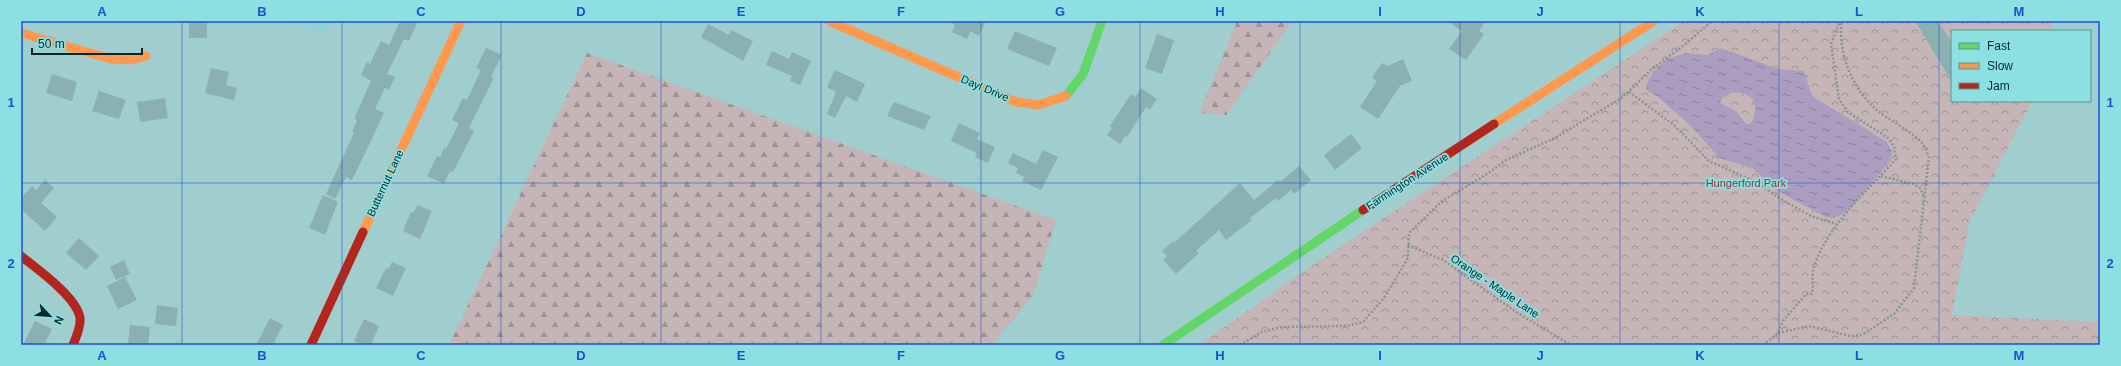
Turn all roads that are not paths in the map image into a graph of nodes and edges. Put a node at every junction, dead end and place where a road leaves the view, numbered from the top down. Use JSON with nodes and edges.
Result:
{"nodes":[{"id":1,"x":461,"y":21,"type":"edge"},
{"id":2,"x":829,"y":21,"type":"edge"},
{"id":3,"x":1102,"y":21,"type":"edge"},
{"id":4,"x":1654,"y":21,"type":"edge"},
{"id":5,"x":21,"y":33,"type":"edge"},
{"id":6,"x":146,"y":56,"type":"dead end"},
{"id":7,"x":21,"y":256,"type":"edge"},
{"id":8,"x":73,"y":345,"type":"edge"},
{"id":9,"x":311,"y":345,"type":"edge"},
{"id":10,"x":1163,"y":345,"type":"edge"}],
"edges":[{"from":1,"to":9,"type":"street","name":"Butternut Lane"},
{"from":2,"to":3,"type":"street","name":"Dayl Drive"},
{"from":4,"to":10,"type":"street","name":"Farmington Avenue"},
{"from":5,"to":6,"type":"street"},
{"from":7,"to":8,"type":"street"}]}
